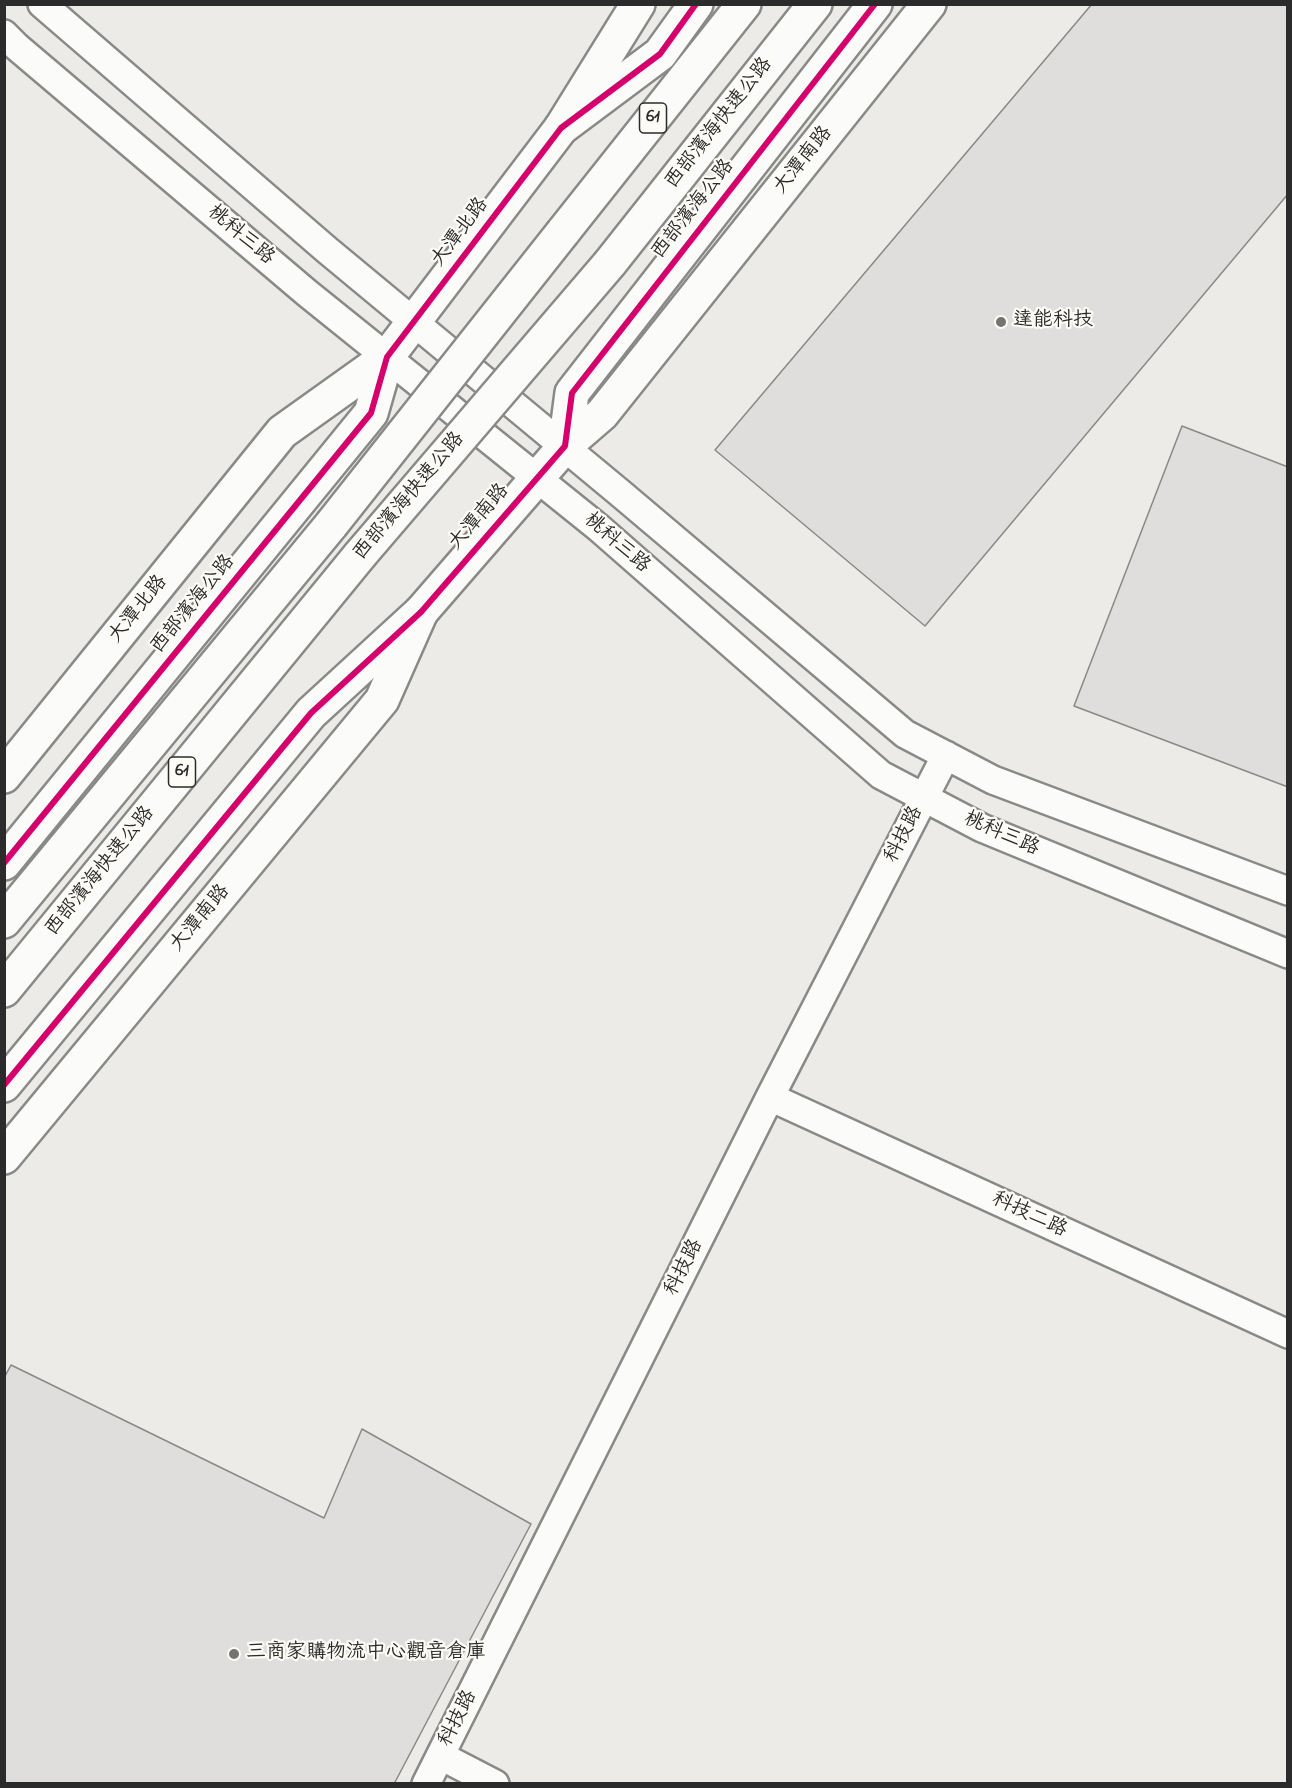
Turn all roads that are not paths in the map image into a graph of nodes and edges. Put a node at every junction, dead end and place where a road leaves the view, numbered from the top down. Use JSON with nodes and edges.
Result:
{"nodes":[{"id":1,"x":42,"y":4,"type":"edge"},
{"id":2,"x":638,"y":4,"type":"edge"},
{"id":3,"x":696,"y":4,"type":"edge"},
{"id":4,"x":744,"y":4,"type":"edge"},
{"id":5,"x":815,"y":4,"type":"edge"},
{"id":6,"x":875,"y":4,"type":"edge"},
{"id":7,"x":929,"y":4,"type":"edge"},
{"id":8,"x":4,"y":34,"type":"edge"},
{"id":9,"x":561,"y":128,"type":"junction"},
{"id":10,"x":414,"y":322,"type":"junction"},
{"id":11,"x":387,"y":357,"type":"junction"},
{"id":12,"x":565,"y":446,"type":"junction"},
{"id":13,"x":536,"y":477,"type":"junction"},
{"id":14,"x":421,"y":612,"type":"junction"},
{"id":15,"x":946,"y":755,"type":"junction"},
{"id":16,"x":4,"y":776,"type":"edge"},
{"id":17,"x":924,"y":797,"type":"junction"},
{"id":18,"x":4,"y":862,"type":"edge"},
{"id":19,"x":1287,"y":891,"type":"edge"},
{"id":20,"x":4,"y":921,"type":"edge"},
{"id":21,"x":1287,"y":954,"type":"edge"},
{"id":22,"x":4,"y":990,"type":"edge"},
{"id":23,"x":4,"y":1085,"type":"edge"},
{"id":24,"x":770,"y":1097,"type":"junction"},
{"id":25,"x":4,"y":1157,"type":"edge"},
{"id":26,"x":1287,"y":1334,"type":"edge"},
{"id":27,"x":441,"y":1756,"type":"junction"},
{"id":28,"x":426,"y":1784,"type":"edge"},
{"id":29,"x":495,"y":1784,"type":"edge"}],
"edges":[{"from":1,"to":10,"type":"street"},
{"from":2,"to":9,"type":"main road","name":"大潭北路"},
{"from":3,"to":9,"type":"main road","number":"61"},
{"from":4,"to":20,"type":"main road","number":"61","bridge":true},
{"from":5,"to":22,"type":"main road","name":"西部濱海快速公路","number":"61","bridge":true},
{"from":6,"to":12,"type":"main road","name":"西部濱海公路"},
{"from":7,"to":12,"type":"main road","name":"大潭南路"},
{"from":8,"to":11,"type":"street","name":"桃科三路"},
{"from":9,"to":10,"type":"main road","name":"大潭北路","number":"61"},
{"from":10,"to":11,"type":"main road","name":"大潭北路","number":"61"},
{"from":10,"to":12,"type":"street"},
{"from":11,"to":13,"type":"street","name":"桃科三路"},
{"from":11,"to":16,"type":"main road","name":"大潭北路"},
{"from":11,"to":18,"type":"main road","name":"西部濱海公路","number":"61"},
{"from":12,"to":13,"type":"main road","name":"大潭南路"},
{"from":12,"to":15,"type":"street"},
{"from":13,"to":14,"type":"main road","name":"大潭南路"},
{"from":13,"to":17,"type":"street","name":"桃科三路"},
{"from":14,"to":23,"type":"main road"},
{"from":14,"to":25,"type":"main road","name":"大潭南路"},
{"from":15,"to":17,"type":"street","name":"科技路"},
{"from":15,"to":19,"type":"street"},
{"from":17,"to":21,"type":"street","name":"桃科三路"},
{"from":17,"to":24,"type":"street","name":"科技路"},
{"from":24,"to":26,"type":"street","name":"科技二路"},
{"from":24,"to":27,"type":"street","name":"科技路"},
{"from":27,"to":28,"type":"street","name":"科技路"},
{"from":27,"to":29,"type":"street"}]}
